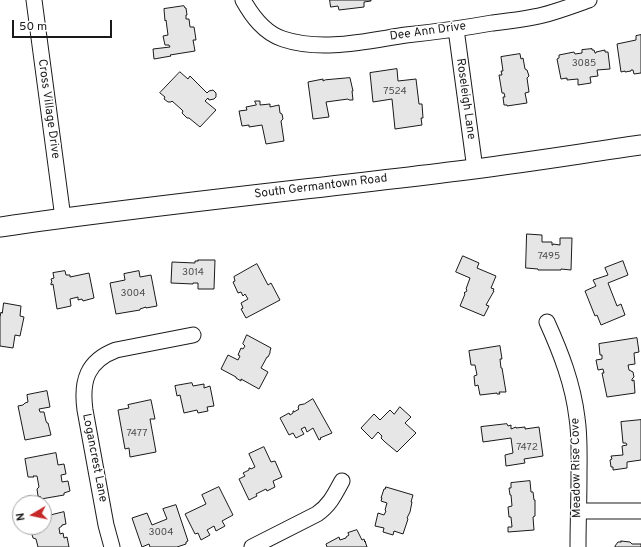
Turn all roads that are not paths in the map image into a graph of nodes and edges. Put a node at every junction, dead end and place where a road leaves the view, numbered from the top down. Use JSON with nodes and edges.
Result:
{"nodes":[{"id":1,"x":34,"y":0,"type":"edge"},
{"id":2,"x":243,"y":0,"type":"edge"},
{"id":3,"x":589,"y":0,"type":"edge"},
{"id":4,"x":456,"y":29,"type":"junction"},
{"id":5,"x":641,"y":145,"type":"edge"},
{"id":6,"x":475,"y":169,"type":"junction"},
{"id":7,"x":63,"y":218,"type":"junction"},
{"id":8,"x":0,"y":227,"type":"edge"},
{"id":9,"x":547,"y":322,"type":"dead end"},
{"id":10,"x":193,"y":335,"type":"dead end"},
{"id":11,"x":342,"y":481,"type":"dead end"},
{"id":12,"x":579,"y":511,"type":"junction"},
{"id":13,"x":641,"y":511,"type":"edge"},
{"id":14,"x":112,"y":547,"type":"edge"},
{"id":15,"x":252,"y":547,"type":"edge"},
{"id":16,"x":578,"y":547,"type":"edge"}],
"edges":[{"from":1,"to":7,"type":"street","name":"Cross Village Drive"},
{"from":2,"to":4,"type":"street","name":"Dee Ann Drive"},
{"from":3,"to":4,"type":"street","name":"Dee Ann Drive"},
{"from":4,"to":6,"type":"street","name":"Roseleigh Lane"},
{"from":5,"to":6,"type":"main road","name":"South Germantown Road"},
{"from":6,"to":7,"type":"main road","name":"South Germantown Road"},
{"from":7,"to":8,"type":"main road","name":"South Germantown Road"},
{"from":9,"to":12,"type":"street","name":"Meadow Rise Cove"},
{"from":10,"to":14,"type":"street","name":"Logancrest Lane"},
{"from":11,"to":15,"type":"street"},
{"from":12,"to":13,"type":"street"},
{"from":12,"to":16,"type":"street","name":"Meadow Rise Cove"}]}
